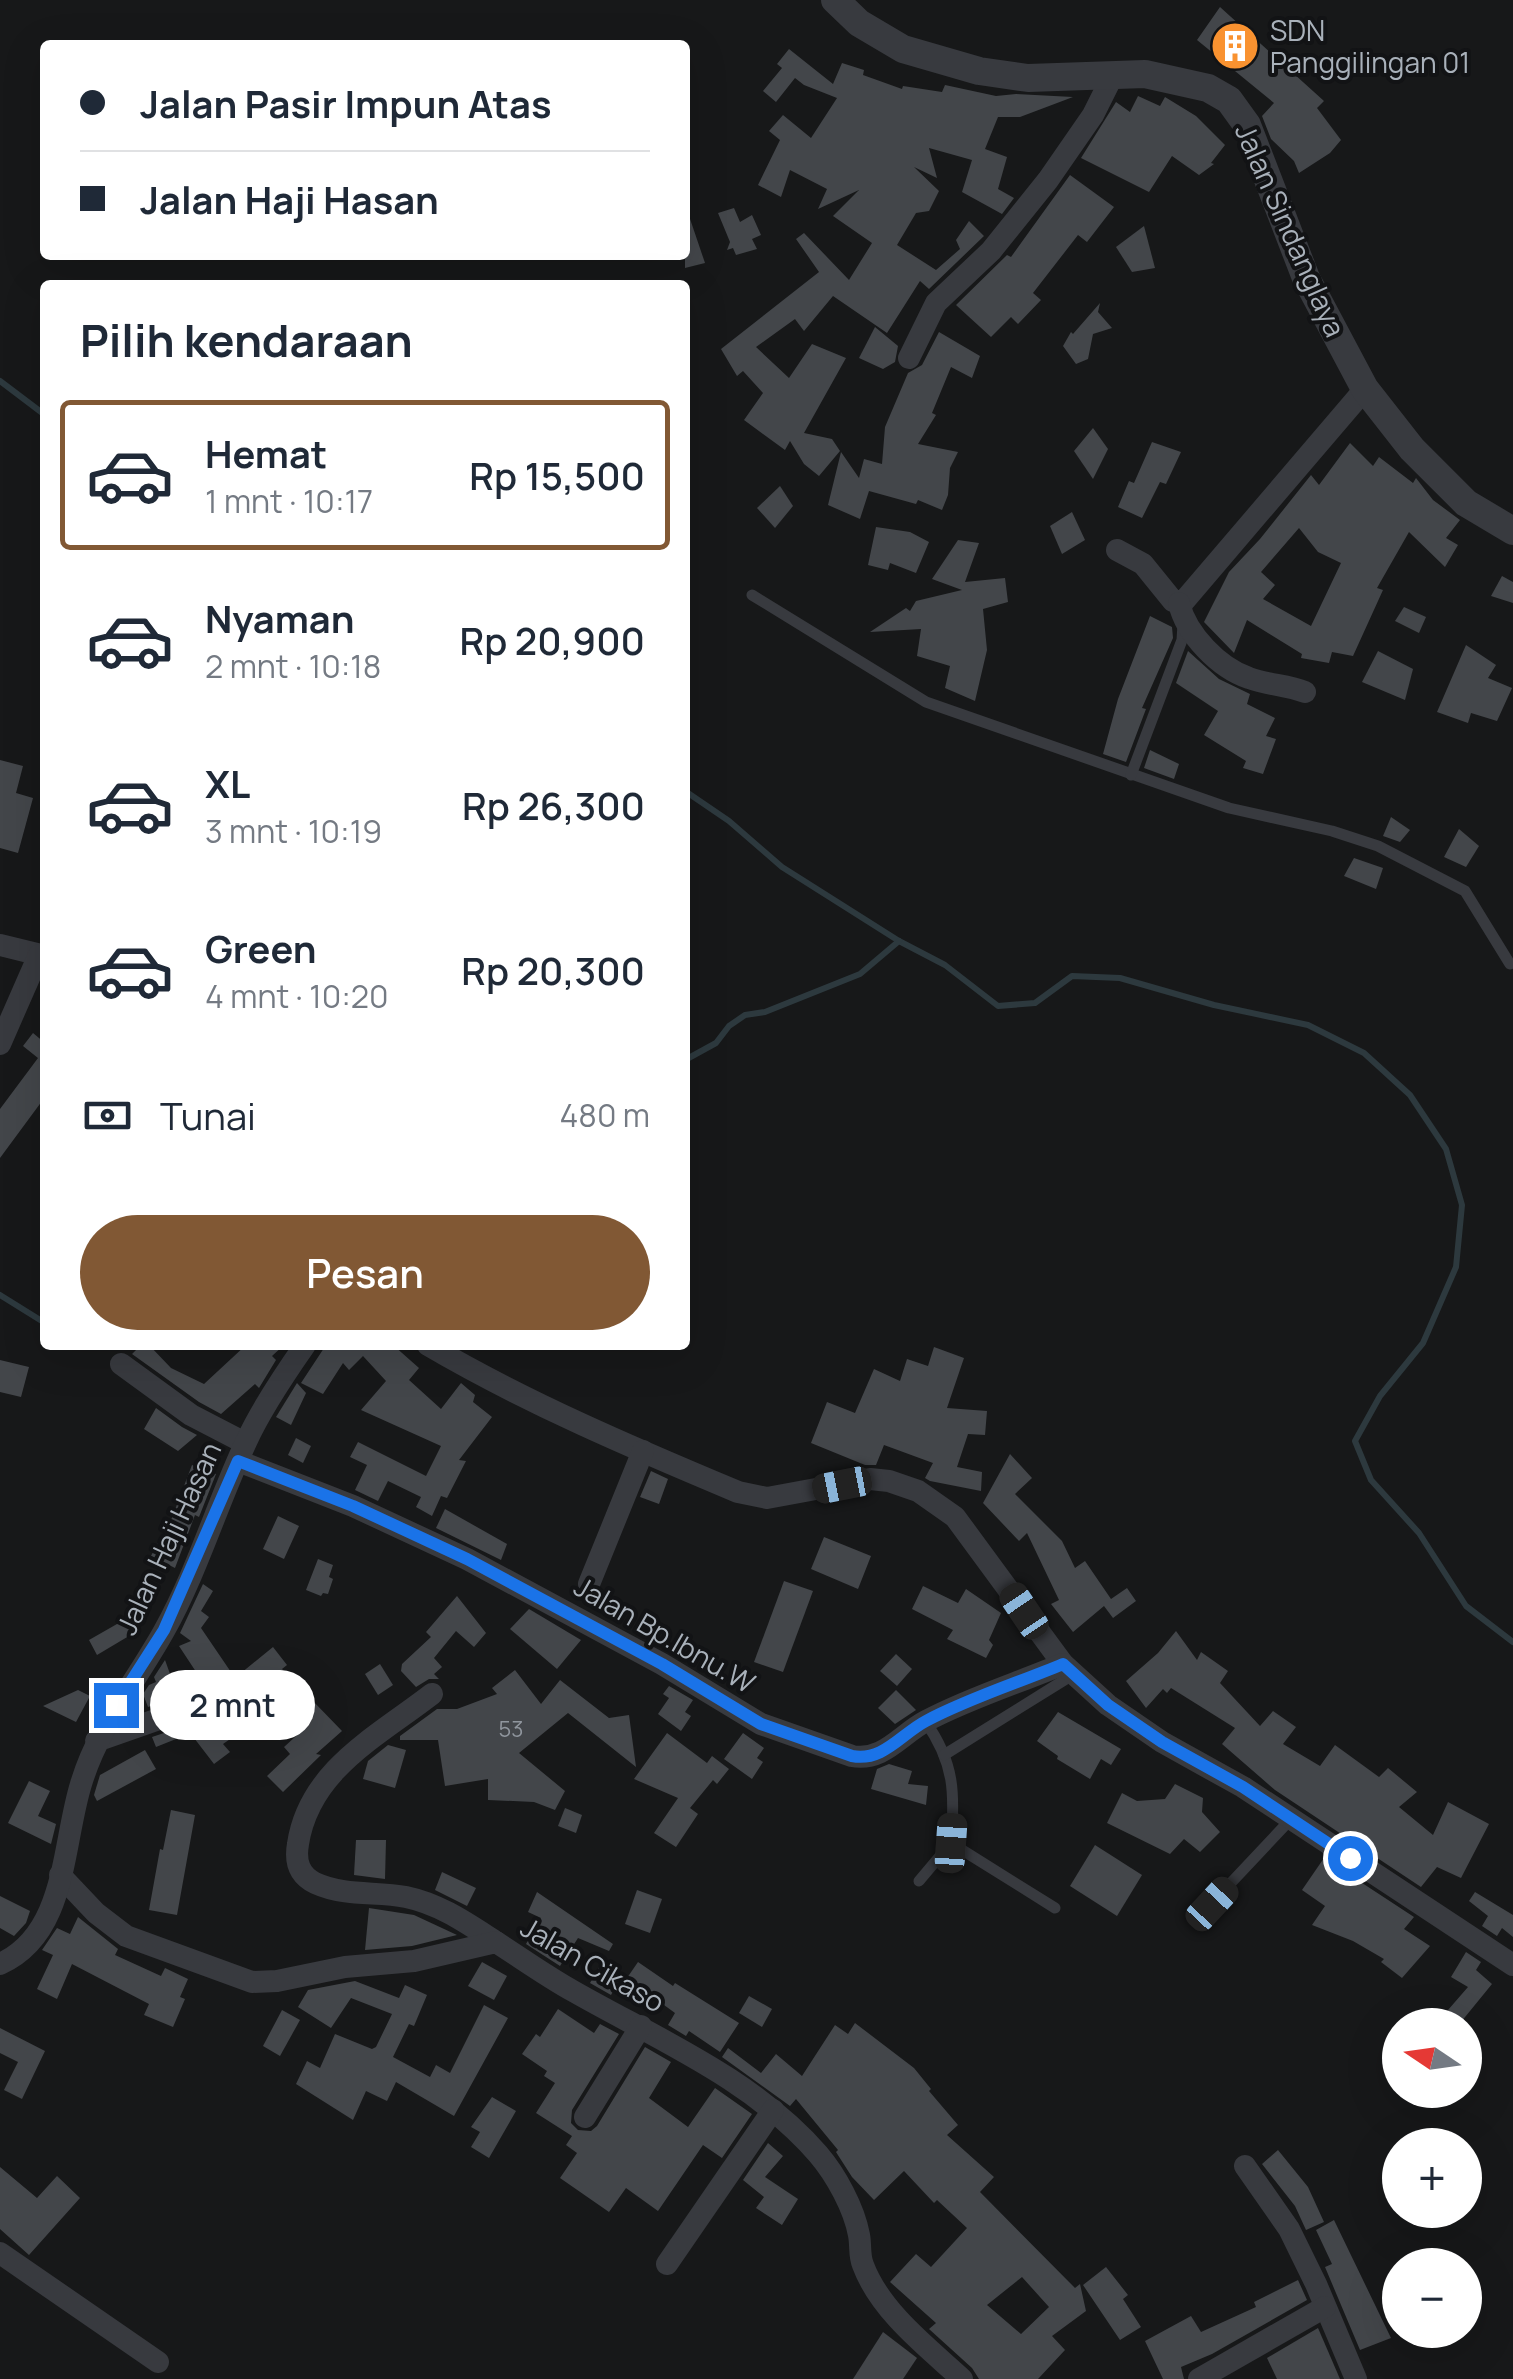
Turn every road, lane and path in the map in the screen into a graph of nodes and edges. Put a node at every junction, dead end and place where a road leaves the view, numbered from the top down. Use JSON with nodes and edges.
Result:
{"nodes":[{"id":1,"x":835,"y":0,"type":"edge"},
{"id":2,"x":1113,"y":75,"type":"junction"},
{"id":3,"x":909,"y":358,"type":"dead end"},
{"id":4,"x":1366,"y":389,"type":"junction"},
{"id":5,"x":1513,"y":531,"type":"edge"},
{"id":6,"x":1117,"y":550,"type":"dead end"},
{"id":7,"x":752,"y":595,"type":"dead end"},
{"id":8,"x":1181,"y":612,"type":"junction"},
{"id":9,"x":1305,"y":692,"type":"dead end"},
{"id":10,"x":1131,"y":774,"type":"junction"},
{"id":11,"x":0,"y":944,"type":"edge"},
{"id":12,"x":40,"y":955,"type":"edge"},
{"id":13,"x":40,"y":960,"type":"edge"},
{"id":14,"x":1510,"y":964,"type":"dead end"},
{"id":15,"x":0,"y":1044,"type":"edge"},
{"id":16,"x":302,"y":1350,"type":"edge"},
{"id":17,"x":437,"y":1350,"type":"edge"},
{"id":18,"x":120,"y":1364,"type":"dead end"},
{"id":19,"x":644,"y":1451,"type":"junction"},
{"id":20,"x":242,"y":1452,"type":"junction"},
{"id":21,"x":589,"y":1584,"type":"dead end"},
{"id":22,"x":1068,"y":1669,"type":"junction"},
{"id":23,"x":432,"y":1694,"type":"dead end"},
{"id":24,"x":210,"y":1701,"type":"dead end"},
{"id":25,"x":925,"y":1721,"type":"junction"},
{"id":26,"x":96,"y":1741,"type":"junction"},
{"id":27,"x":944,"y":1755,"type":"junction"},
{"id":28,"x":1291,"y":1819,"type":"junction"},
{"id":29,"x":951,"y":1843,"type":"junction"},
{"id":30,"x":60,"y":1875,"type":"junction"},
{"id":31,"x":919,"y":1882,"type":"dead end"},
{"id":32,"x":1212,"y":1904,"type":"dead end"},
{"id":33,"x":1056,"y":1908,"type":"dead end"},
{"id":34,"x":496,"y":1942,"type":"junction"},
{"id":35,"x":0,"y":1964,"type":"edge"},
{"id":36,"x":1513,"y":1965,"type":"edge"},
{"id":37,"x":641,"y":2026,"type":"junction"},
{"id":38,"x":773,"y":2110,"type":"junction"},
{"id":39,"x":585,"y":2117,"type":"dead end"},
{"id":40,"x":1245,"y":2166,"type":"dead end"},
{"id":41,"x":0,"y":2253,"type":"edge"},
{"id":42,"x":667,"y":2264,"type":"dead end"},
{"id":43,"x":1326,"y":2306,"type":"junction"},
{"id":44,"x":158,"y":2362,"type":"dead end"},
{"id":45,"x":962,"y":2379,"type":"edge"},
{"id":46,"x":1199,"y":2379,"type":"edge"},
{"id":47,"x":1356,"y":2379,"type":"edge"}],
"edges":[{"from":1,"to":2,"type":"street","name":"Jalan Sindanglaya"},
{"from":2,"to":3,"type":"street"},
{"from":2,"to":4,"type":"street","name":"Jalan Sindanglaya"},
{"from":4,"to":5,"type":"street","name":"Jalan Sindanglaya"},
{"from":4,"to":8,"type":"street"},
{"from":6,"to":8,"type":"street"},
{"from":7,"to":10,"type":"lane"},
{"from":8,"to":9,"type":"street"},
{"from":8,"to":10,"type":"lane"},
{"from":10,"to":14,"type":"lane"},
{"from":11,"to":12,"type":"street"},
{"from":13,"to":15,"type":"street"},
{"from":16,"to":20,"type":"street","name":"Jalan Haji Hasan"},
{"from":17,"to":19,"type":"street"},
{"from":18,"to":20,"type":"street","name":"Jalan Bp.Ibnu.W"},
{"from":19,"to":21,"type":"street"},
{"from":19,"to":22,"type":"street"},
{"from":20,"to":25,"type":"street","name":"Jalan Bp.Ibnu.W"},
{"from":20,"to":26,"type":"street","name":"Jalan Haji Hasan"},
{"from":22,"to":25,"type":"street","name":"Jalan Bp.Ibnu.W"},
{"from":22,"to":27,"type":"lane"},
{"from":22,"to":28,"type":"street"},
{"from":23,"to":34,"type":"street"},
{"from":24,"to":26,"type":"street"},
{"from":25,"to":27,"type":"lane"},
{"from":26,"to":30,"type":"street","name":"Jalan Haji Hasan"},
{"from":27,"to":29,"type":"lane"},
{"from":28,"to":32,"type":"lane"},
{"from":28,"to":36,"type":"street"},
{"from":29,"to":31,"type":"lane"},
{"from":29,"to":33,"type":"lane"},
{"from":30,"to":34,"type":"street","name":"Jalan Cikaso"},
{"from":30,"to":35,"type":"street","name":"Jalan Haji Hasan"},
{"from":34,"to":37,"type":"street","name":"Jalan Cikaso"},
{"from":37,"to":38,"type":"street","name":"Jalan Cikaso"},
{"from":37,"to":39,"type":"street"},
{"from":38,"to":42,"type":"street"},
{"from":38,"to":45,"type":"street","name":"Jalan Cikaso"},
{"from":40,"to":43,"type":"street"},
{"from":41,"to":44,"type":"street"},
{"from":43,"to":46,"type":"street"},
{"from":43,"to":47,"type":"street"}]}
